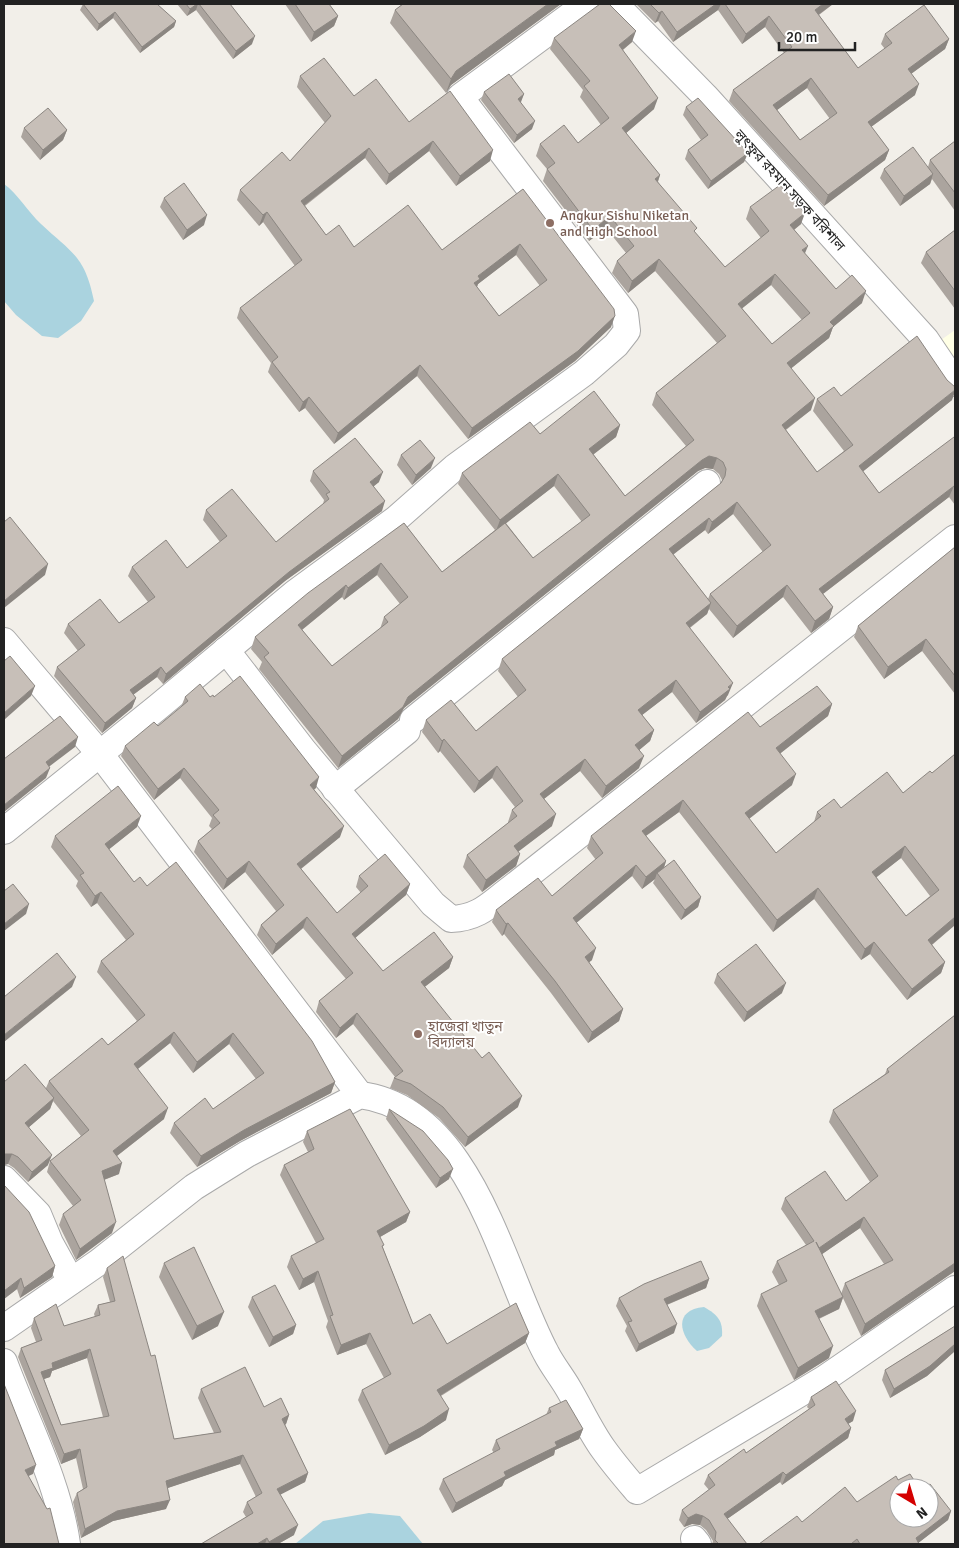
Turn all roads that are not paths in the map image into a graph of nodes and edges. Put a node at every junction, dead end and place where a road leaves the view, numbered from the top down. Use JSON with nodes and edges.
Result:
{"nodes":[{"id":1,"x":586,"y":4,"type":"edge"},
{"id":2,"x":615,"y":4,"type":"edge"},
{"id":3,"x":955,"y":383,"type":"edge"},
{"id":4,"x":707,"y":483,"type":"dead end"},
{"id":5,"x":955,"y":538,"type":"edge"},
{"id":6,"x":4,"y":642,"type":"edge"},
{"id":7,"x":226,"y":650,"type":"junction"},
{"id":8,"x":100,"y":754,"type":"junction"},
{"id":9,"x":335,"y":789,"type":"junction"},
{"id":10,"x":4,"y":831,"type":"edge"},
{"id":11,"x":360,"y":1095,"type":"junction"},
{"id":12,"x":4,"y":1178,"type":"edge"},
{"id":13,"x":72,"y":1282,"type":"junction"},
{"id":14,"x":955,"y":1289,"type":"edge"},
{"id":15,"x":4,"y":1328,"type":"edge"},
{"id":16,"x":4,"y":1362,"type":"edge"},
{"id":17,"x":67,"y":1544,"type":"edge"}],
"edges":[{"from":1,"to":7,"type":"street"},
{"from":2,"to":3,"type":"street","name":"লুৎফুর রহমান সড়ক বরিশাল"},
{"from":4,"to":9,"type":"street"},
{"from":5,"to":9,"type":"street"},
{"from":6,"to":8,"type":"street"},
{"from":7,"to":8,"type":"street"},
{"from":7,"to":9,"type":"street"},
{"from":8,"to":10,"type":"street"},
{"from":8,"to":11,"type":"street"},
{"from":11,"to":13,"type":"street"},
{"from":11,"to":14,"type":"street"},
{"from":12,"to":13,"type":"street"},
{"from":13,"to":15,"type":"street"},
{"from":16,"to":17,"type":"street"}]}
